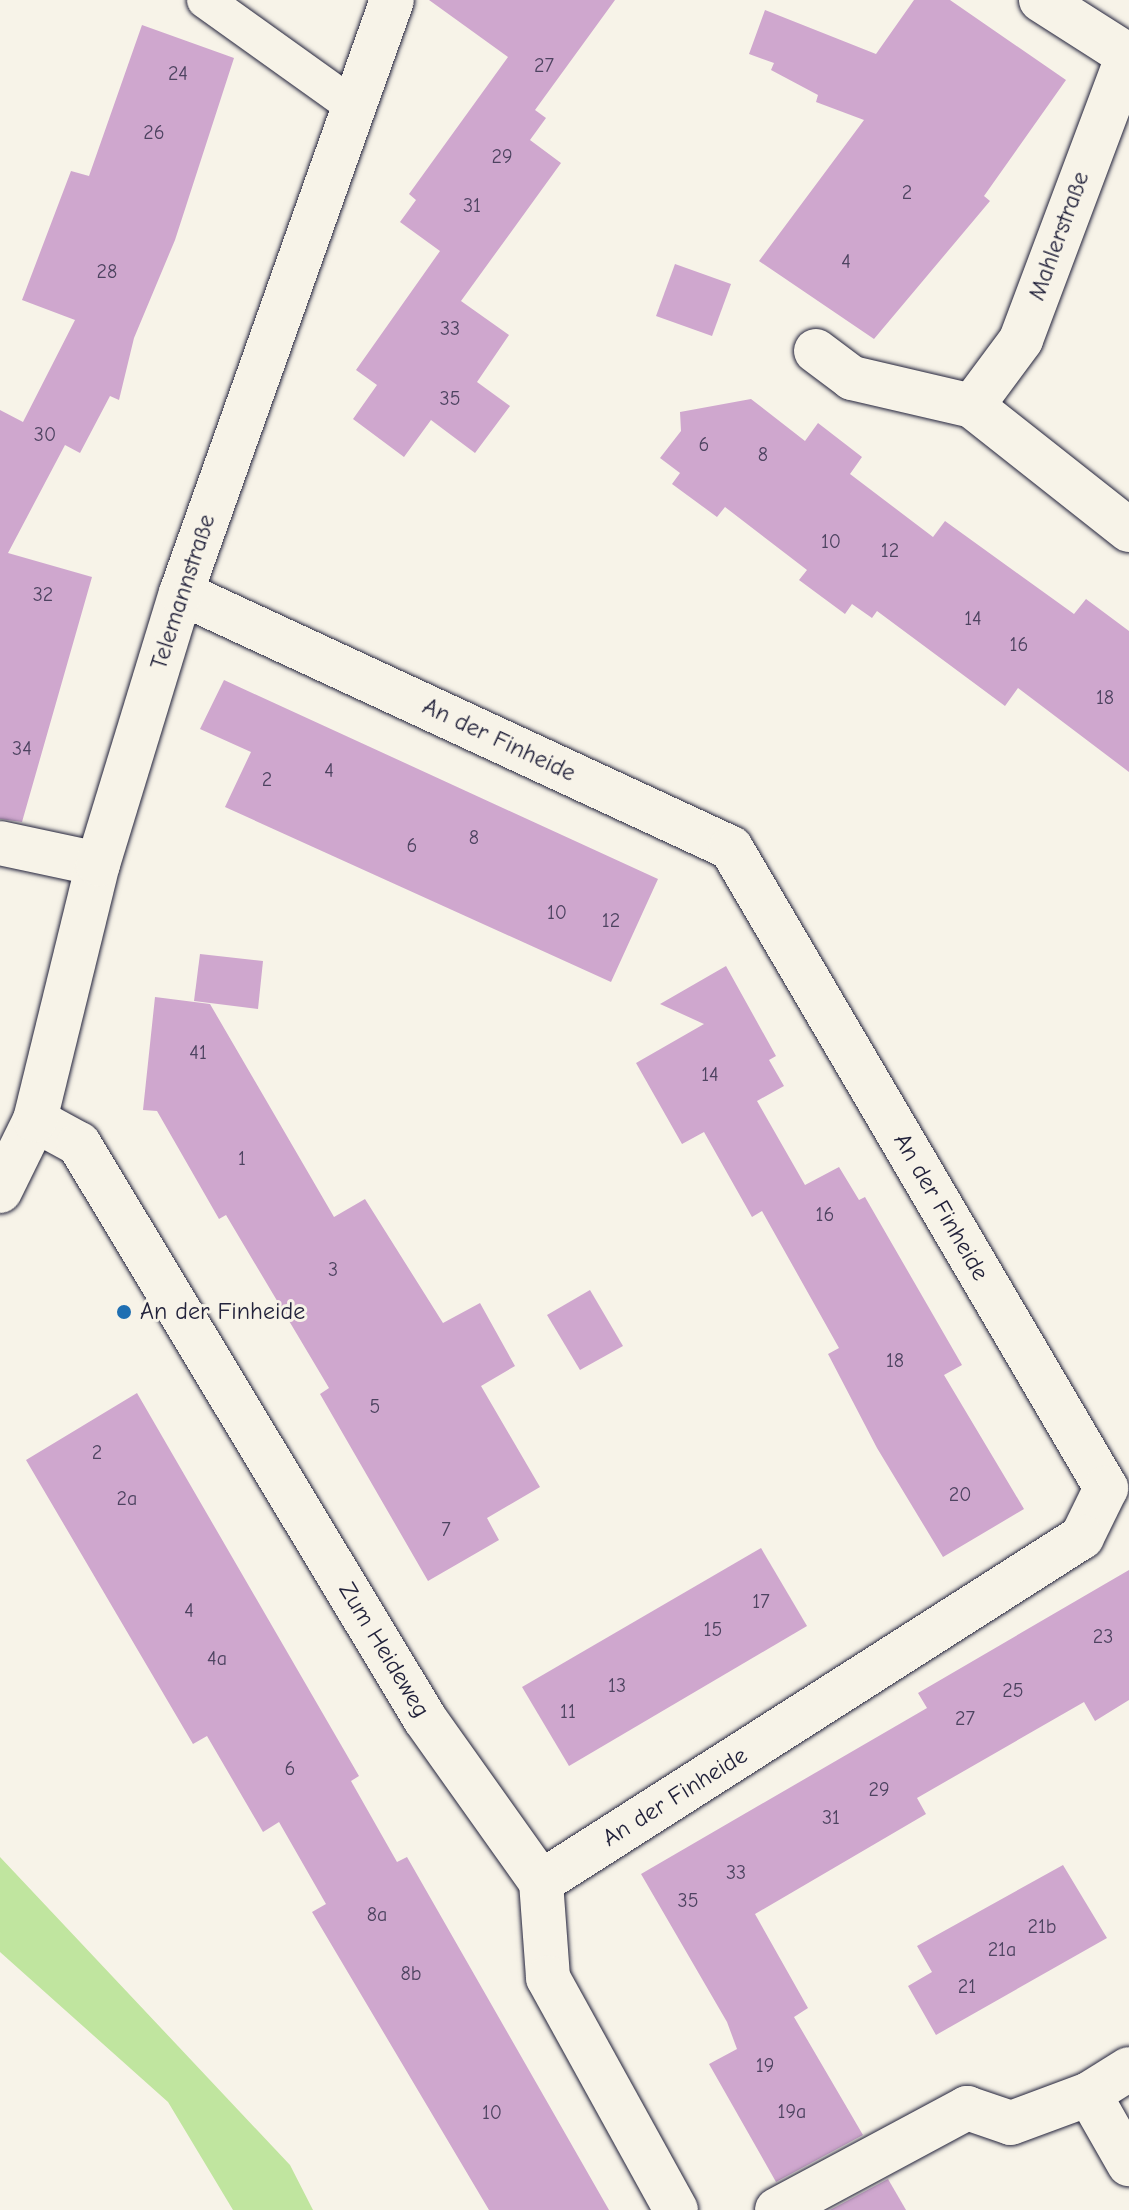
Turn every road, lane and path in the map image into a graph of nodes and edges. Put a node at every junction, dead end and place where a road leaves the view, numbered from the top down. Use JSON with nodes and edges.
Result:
{"nodes":[{"id":1,"x":205,"y":0,"type":"edge"},
{"id":2,"x":392,"y":0,"type":"edge"},
{"id":3,"x":1041,"y":0,"type":"edge"},
{"id":4,"x":1129,"y":56,"type":"edge"},
{"id":5,"x":353,"y":106,"type":"junction"},
{"id":6,"x":816,"y":351,"type":"dead end"},
{"id":7,"x":972,"y":406,"type":"junction"},
{"id":8,"x":1129,"y":530,"type":"edge"},
{"id":9,"x":181,"y":593,"type":"junction"},
{"id":10,"x":0,"y":843,"type":"edge"},
{"id":11,"x":98,"y":864,"type":"junction"},
{"id":12,"x":35,"y":1120,"type":"junction"},
{"id":13,"x":0,"y":1191,"type":"edge"},
{"id":14,"x":541,"y":1882,"type":"junction"},
{"id":15,"x":1129,"y":2069,"type":"edge"},
{"id":16,"x":1089,"y":2094,"type":"junction"},
{"id":17,"x":1129,"y":2164,"type":"edge"},
{"id":18,"x":676,"y":2210,"type":"edge"},
{"id":19,"x":777,"y":2210,"type":"edge"}],
"edges":[{"from":1,"to":5,"type":"lane"},
{"from":2,"to":5,"type":"street","name":"Telemannstraße"},
{"from":3,"to":4,"type":"street","name":"Mahlerstraße"},
{"from":4,"to":7,"type":"street","name":"Mahlerstraße"},
{"from":5,"to":9,"type":"street","name":"Telemannstraße"},
{"from":6,"to":7,"type":"street"},
{"from":7,"to":8,"type":"street"},
{"from":9,"to":11,"type":"street","name":"Telemannstraße"},
{"from":9,"to":14,"type":"street","name":"An der Finheide"},
{"from":10,"to":11,"type":"street"},
{"from":11,"to":12,"type":"street","name":"Telemannstraße"},
{"from":12,"to":13,"type":"street","name":"Telemannstraße"},
{"from":12,"to":14,"type":"street","name":"Zum Heideweg"},
{"from":14,"to":18,"type":"street"},
{"from":15,"to":16,"type":"street"},
{"from":16,"to":17,"type":"street"},
{"from":16,"to":19,"type":"street"}]}
